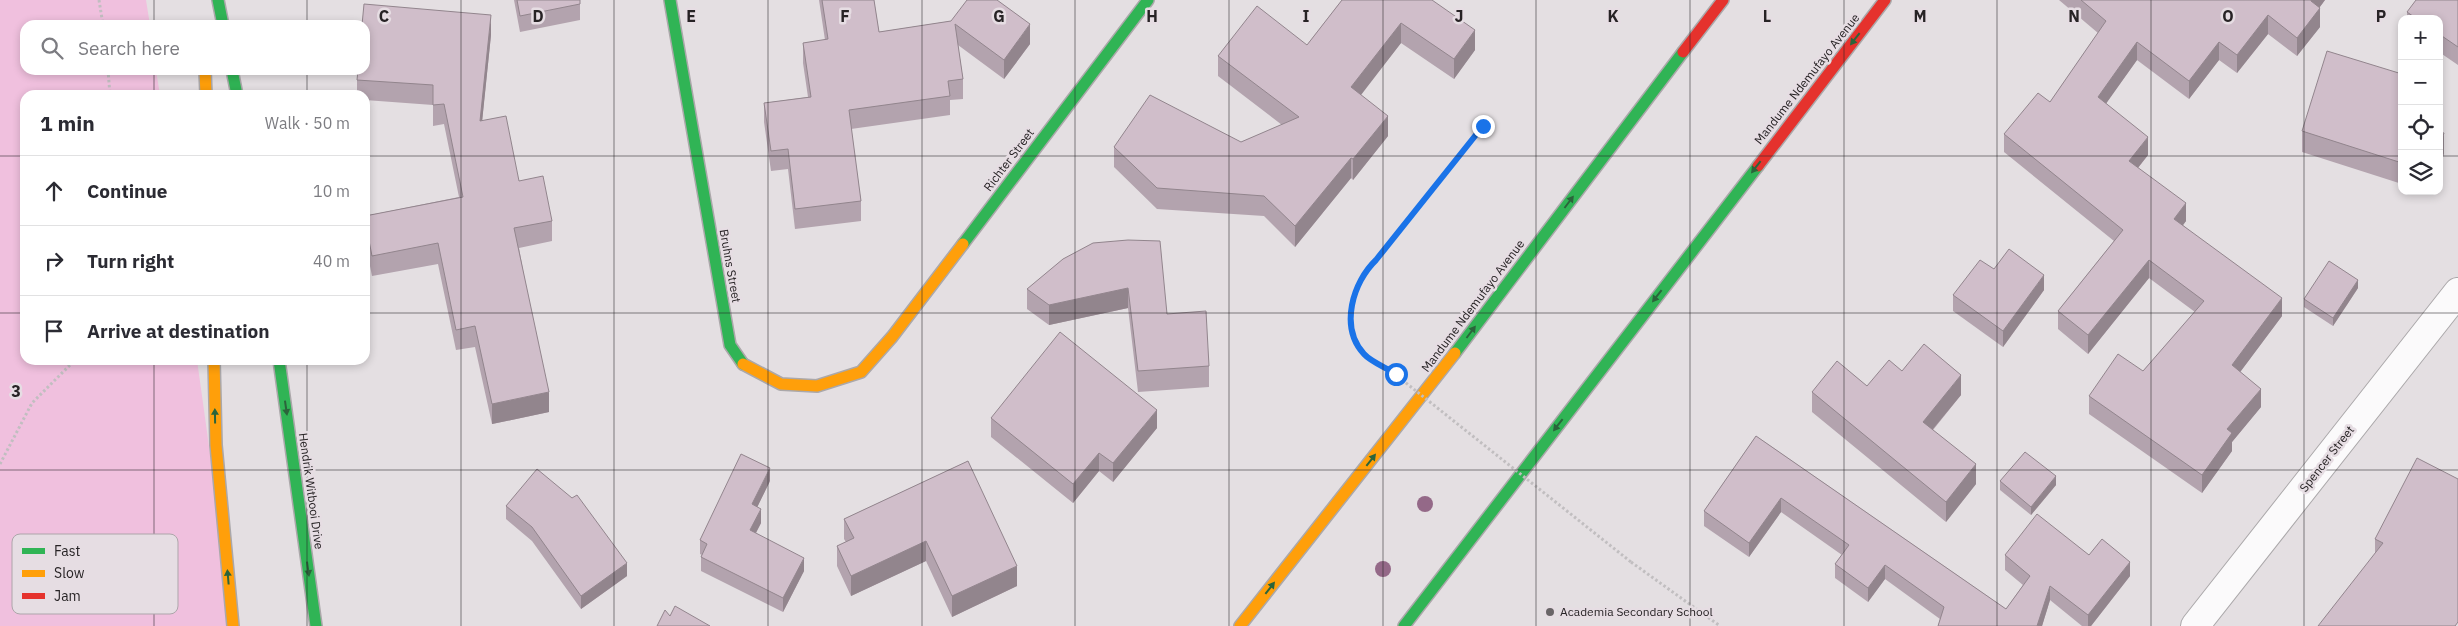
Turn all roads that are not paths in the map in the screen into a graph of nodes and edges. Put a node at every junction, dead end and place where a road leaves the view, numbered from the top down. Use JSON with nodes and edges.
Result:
{"nodes":[{"id":1,"x":218,"y":0,"type":"edge"},
{"id":2,"x":670,"y":0,"type":"edge"},
{"id":3,"x":1148,"y":0,"type":"edge"},
{"id":4,"x":1723,"y":0,"type":"edge"},
{"id":5,"x":1885,"y":0,"type":"edge"},
{"id":6,"x":222,"y":20,"type":"edge"},
{"id":7,"x":205,"y":75,"type":"edge"},
{"id":8,"x":233,"y":75,"type":"edge"},
{"id":9,"x":206,"y":90,"type":"edge"},
{"id":10,"x":236,"y":90,"type":"edge"},
{"id":11,"x":2458,"y":292,"type":"edge"},
{"id":12,"x":892,"y":337,"type":"joint"},
{"id":13,"x":214,"y":365,"type":"edge"},
{"id":14,"x":281,"y":365,"type":"edge"},
{"id":15,"x":233,"y":626,"type":"edge"},
{"id":16,"x":316,"y":626,"type":"edge"},
{"id":17,"x":1240,"y":626,"type":"edge"},
{"id":18,"x":1404,"y":626,"type":"edge"},
{"id":19,"x":2195,"y":626,"type":"edge"}],
"edges":[{"from":1,"to":6,"type":"main road"},
{"from":2,"to":12,"type":"main road","name":"Bruhns Street"},
{"from":3,"to":12,"type":"main road","name":"Richter Street"},
{"from":17,"to":4,"type":"main road","name":"Mandume Ndemufayo Avenue","one_way":true},
{"from":5,"to":18,"type":"main road","name":"Mandume Ndemufayo Avenue","one_way":true},
{"from":7,"to":9,"type":"main road"},
{"from":8,"to":10,"type":"main road"},
{"from":11,"to":19,"type":"street","name":"Spencer Street"},
{"from":15,"to":13,"type":"main road","one_way":true},
{"from":14,"to":16,"type":"main road","name":"Hendrik Witbooi Drive","one_way":true}]}
